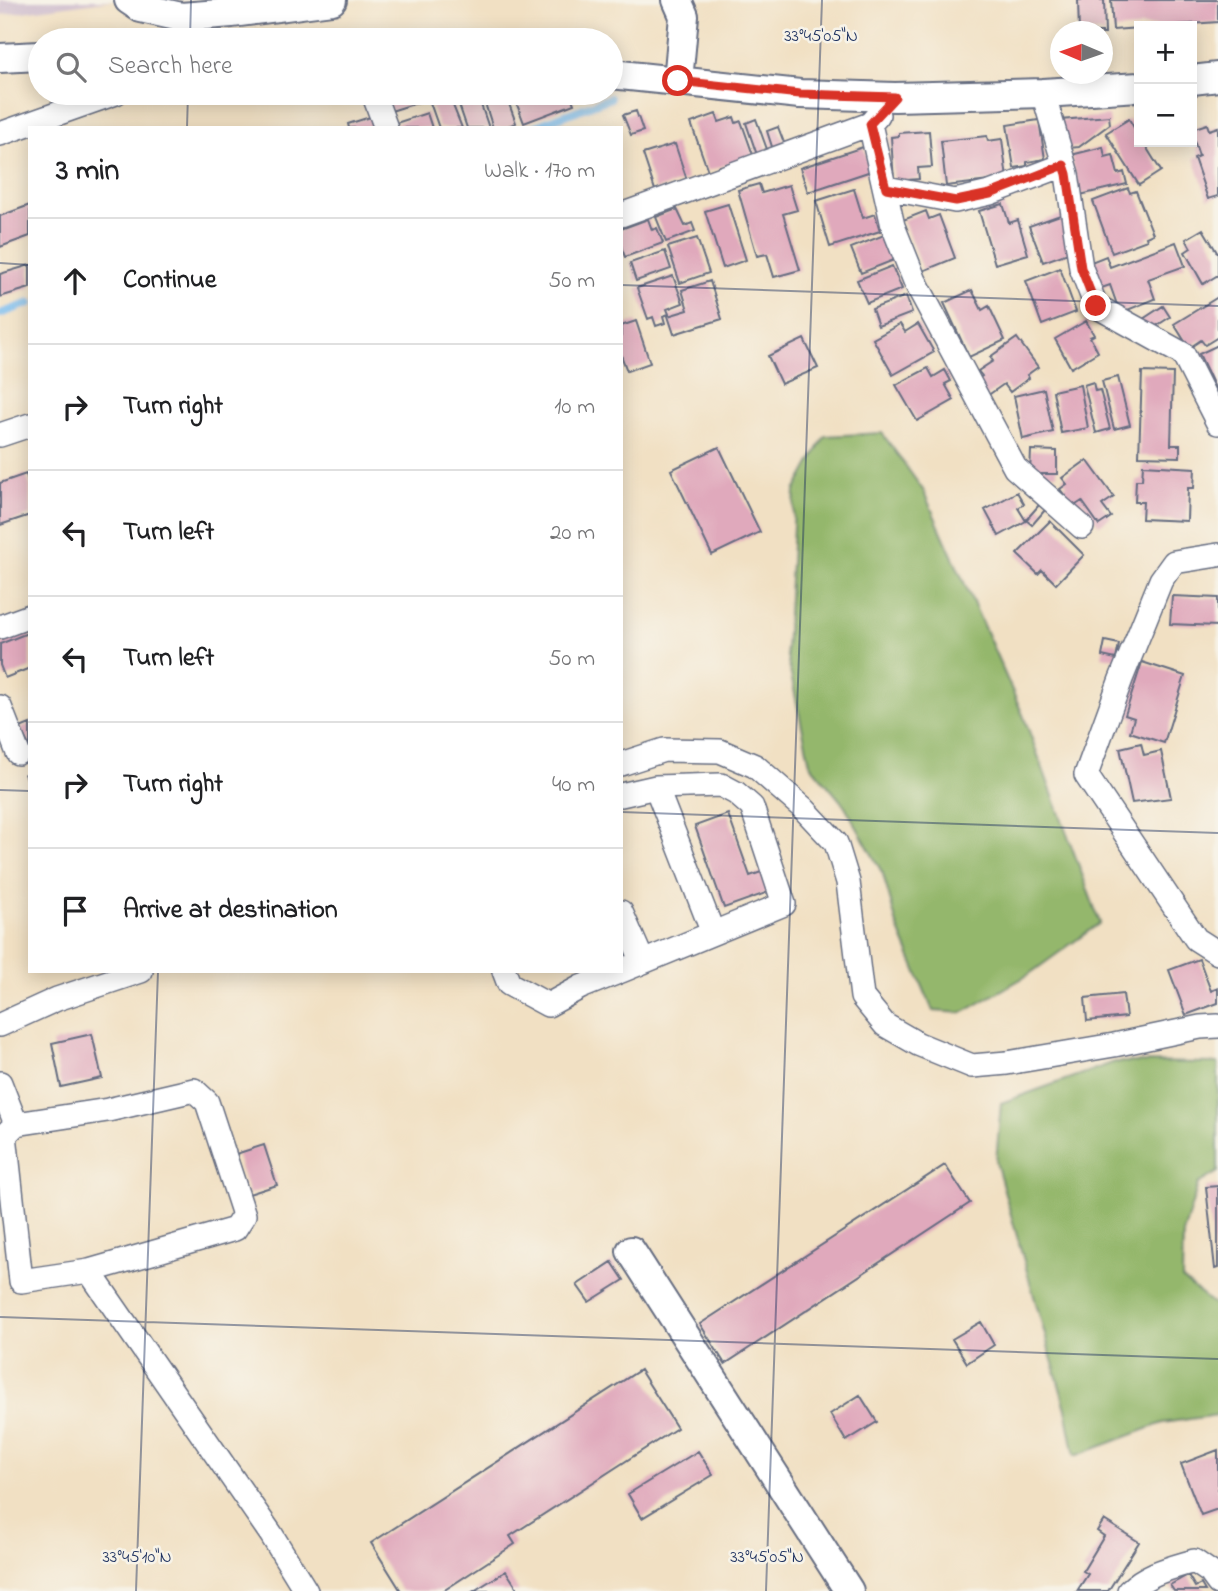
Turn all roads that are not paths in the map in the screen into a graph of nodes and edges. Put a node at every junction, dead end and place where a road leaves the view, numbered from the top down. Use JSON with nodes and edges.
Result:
{"nodes":[{"id":1,"x":129,"y":0,"type":"edge"},
{"id":2,"x":332,"y":0,"type":"edge"},
{"id":3,"x":677,"y":0,"type":"edge"},
{"id":4,"x":28,"y":57,"type":"edge"},
{"id":5,"x":0,"y":58,"type":"edge"},
{"id":6,"x":623,"y":75,"type":"edge"},
{"id":7,"x":1218,"y":76,"type":"edge"},
{"id":8,"x":1197,"y":79,"type":"edge"},
{"id":9,"x":678,"y":81,"type":"junction"},
{"id":10,"x":1134,"y":87,"type":"edge"},
{"id":11,"x":1043,"y":93,"type":"junction"},
{"id":12,"x":895,"y":97,"type":"junction"},
{"id":13,"x":82,"y":105,"type":"edge"},
{"id":14,"x":377,"y":105,"type":"edge"},
{"id":15,"x":870,"y":124,"type":"junction"},
{"id":16,"x":385,"y":126,"type":"edge"},
{"id":17,"x":0,"y":134,"type":"edge"},
{"id":18,"x":1064,"y":165,"type":"junction"},
{"id":19,"x":886,"y":188,"type":"junction"},
{"id":20,"x":623,"y":214,"type":"edge"},
{"id":21,"x":1218,"y":423,"type":"edge"},
{"id":22,"x":28,"y":426,"type":"edge"},
{"id":23,"x":0,"y":435,"type":"edge"},
{"id":24,"x":1082,"y":527,"type":"dead end"},
{"id":25,"x":1218,"y":555,"type":"edge"},
{"id":26,"x":28,"y":617,"type":"edge"},
{"id":27,"x":0,"y":627,"type":"edge"},
{"id":28,"x":0,"y":708,"type":"edge"},
{"id":29,"x":18,"y":753,"type":"dead end"},
{"id":30,"x":623,"y":763,"type":"edge"},
{"id":31,"x":656,"y":786,"type":"junction"},
{"id":32,"x":623,"y":794,"type":"edge"},
{"id":33,"x":623,"y":917,"type":"edge"},
{"id":34,"x":713,"y":933,"type":"junction"},
{"id":35,"x":1218,"y":953,"type":"edge"},
{"id":36,"x":643,"y":962,"type":"junction"},
{"id":37,"x":623,"y":970,"type":"edge"},
{"id":38,"x":135,"y":973,"type":"edge"},
{"id":39,"x":505,"y":973,"type":"edge"},
{"id":40,"x":610,"y":973,"type":"edge"},
{"id":41,"x":578,"y":979,"type":"edge"},
{"id":42,"x":0,"y":1025,"type":"edge"},
{"id":43,"x":1218,"y":1026,"type":"edge"},
{"id":44,"x":0,"y":1083,"type":"edge"},
{"id":45,"x":16,"y":1124,"type":"junction"},
{"id":46,"x":631,"y":1251,"type":"dead end"},
{"id":47,"x":89,"y":1271,"type":"junction"},
{"id":48,"x":1218,"y":1583,"type":"edge"},
{"id":49,"x":306,"y":1591,"type":"edge"},
{"id":50,"x":849,"y":1591,"type":"edge"},
{"id":51,"x":1129,"y":1591,"type":"edge"}],
"edges":[{"from":1,"to":2,"type":"street"},
{"from":3,"to":9,"type":"street"},
{"from":4,"to":5,"type":"street"},
{"from":6,"to":9,"type":"street"},
{"from":7,"to":8,"type":"street"},
{"from":9,"to":12,"type":"street"},
{"from":10,"to":11,"type":"street"},
{"from":11,"to":12,"type":"street"},
{"from":11,"to":18,"type":"street"},
{"from":12,"to":15,"type":"street"},
{"from":13,"to":17,"type":"street"},
{"from":14,"to":16,"type":"street"},
{"from":15,"to":19,"type":"street"},
{"from":15,"to":20,"type":"street"},
{"from":18,"to":19,"type":"street"},
{"from":18,"to":21,"type":"street"},
{"from":19,"to":24,"type":"street"},
{"from":22,"to":23,"type":"street"},
{"from":25,"to":35,"type":"street"},
{"from":26,"to":27,"type":"street"},
{"from":28,"to":29,"type":"street"},
{"from":30,"to":43,"type":"street"},
{"from":31,"to":32,"type":"street"},
{"from":31,"to":34,"type":"street"},
{"from":31,"to":34,"type":"street"},
{"from":33,"to":36,"type":"street"},
{"from":34,"to":36,"type":"street"},
{"from":36,"to":37,"type":"street"},
{"from":38,"to":42,"type":"street"},
{"from":39,"to":41,"type":"street"},
{"from":40,"to":41,"type":"street"},
{"from":44,"to":45,"type":"street"},
{"from":45,"to":47,"type":"street"},
{"from":45,"to":47,"type":"street"},
{"from":46,"to":50,"type":"street"},
{"from":47,"to":49,"type":"street"},
{"from":48,"to":51,"type":"street"}]}
